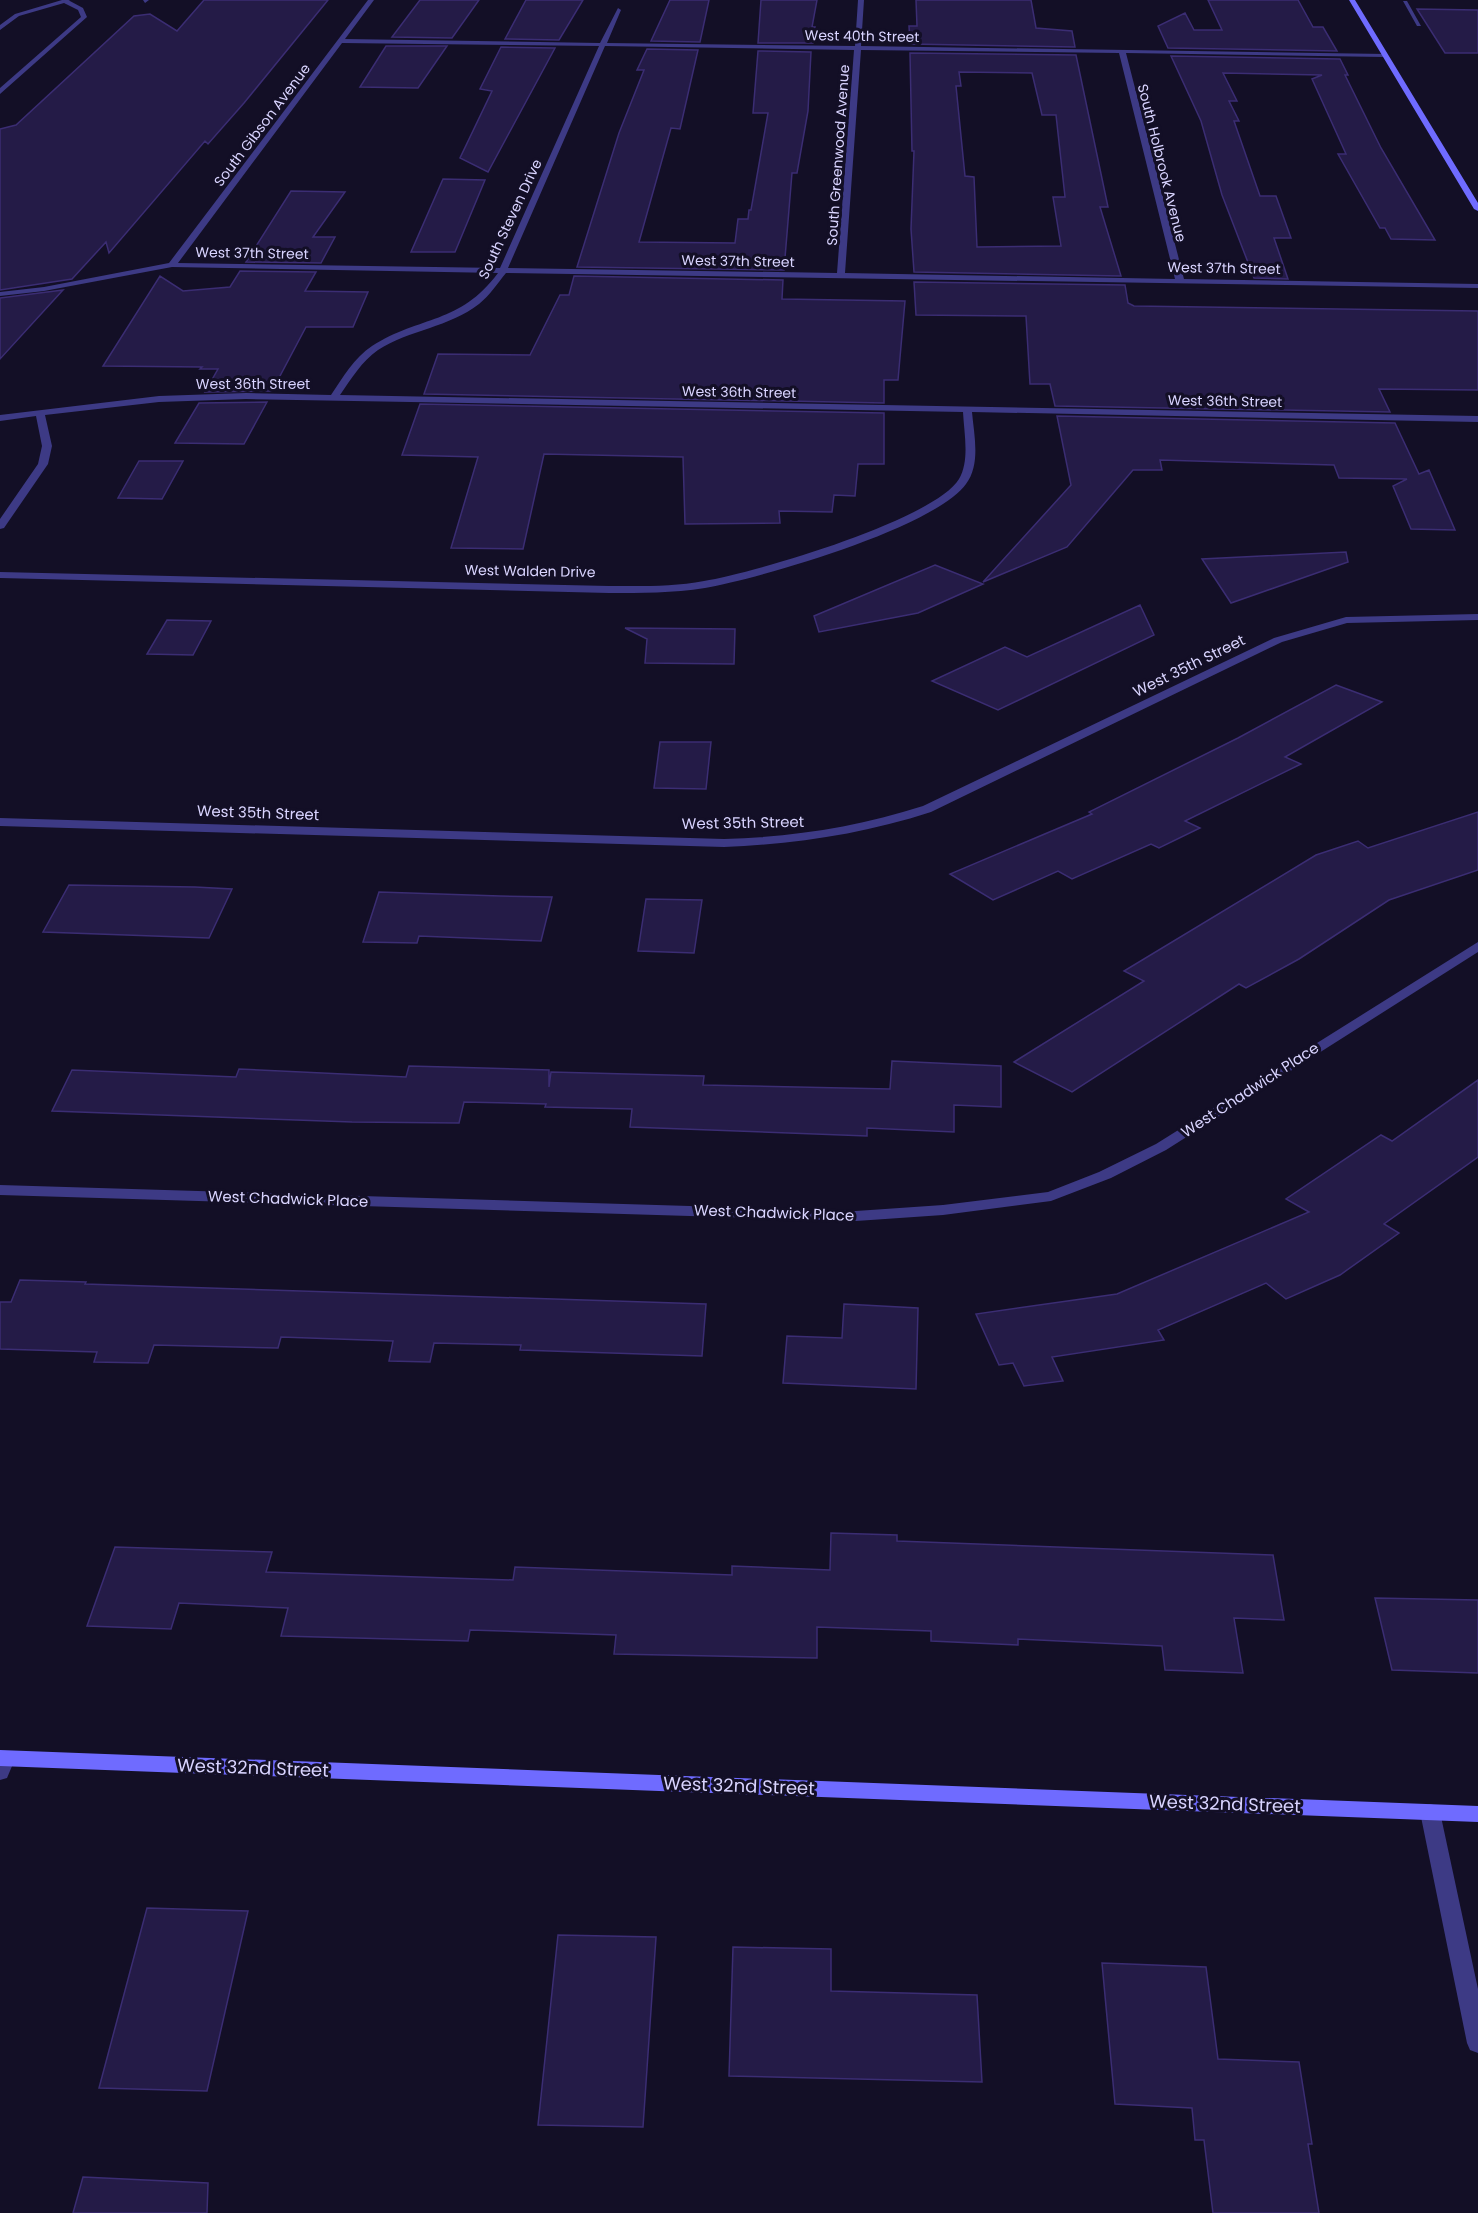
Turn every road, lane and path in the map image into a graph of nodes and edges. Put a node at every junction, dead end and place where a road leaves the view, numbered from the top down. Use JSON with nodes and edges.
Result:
{"nodes":[{"id":1,"x":371,"y":0,"type":"edge"},
{"id":2,"x":861,"y":0,"type":"edge"},
{"id":3,"x":1352,"y":0,"type":"edge"},
{"id":4,"x":66,"y":1,"type":"edge"},
{"id":5,"x":1405,"y":2,"type":"dead end"},
{"id":6,"x":618,"y":10,"type":"dead end"},
{"id":7,"x":1419,"y":25,"type":"dead end"},
{"id":8,"x":0,"y":28,"type":"edge"},
{"id":9,"x":340,"y":41,"type":"junction"},
{"id":10,"x":602,"y":45,"type":"junction"},
{"id":11,"x":858,"y":48,"type":"junction"},
{"id":12,"x":1122,"y":51,"type":"junction"},
{"id":13,"x":1384,"y":55,"type":"junction"},
{"id":14,"x":0,"y":92,"type":"edge"},
{"id":15,"x":1478,"y":209,"type":"edge"},
{"id":16,"x":172,"y":265,"type":"junction"},
{"id":17,"x":503,"y":271,"type":"junction"},
{"id":18,"x":842,"y":276,"type":"junction"},
{"id":19,"x":1180,"y":281,"type":"junction"},
{"id":20,"x":1478,"y":286,"type":"edge"},
{"id":21,"x":0,"y":294,"type":"edge"},
{"id":22,"x":333,"y":398,"type":"junction"},
{"id":23,"x":967,"y":410,"type":"junction"},
{"id":24,"x":40,"y":413,"type":"junction"},
{"id":25,"x":0,"y":418,"type":"edge"},
{"id":26,"x":1478,"y":419,"type":"edge"},
{"id":27,"x":0,"y":526,"type":"edge"},
{"id":28,"x":0,"y":575,"type":"edge"},
{"id":29,"x":1478,"y":617,"type":"edge"},
{"id":30,"x":0,"y":822,"type":"edge"},
{"id":31,"x":1478,"y":946,"type":"edge"},
{"id":32,"x":0,"y":1190,"type":"edge"},
{"id":33,"x":2,"y":1763,"type":"edge"},
{"id":34,"x":1430,"y":1812,"type":"junction"},
{"id":35,"x":1478,"y":1814,"type":"edge"},
{"id":36,"x":1478,"y":2043,"type":"edge"}],
"edges":[{"from":1,"to":9,"type":"street","name":"South Gibson Avenue"},
{"from":2,"to":11,"type":"street","name":"South Greenwood Avenue"},
{"from":3,"to":13,"type":"street"},
{"from":4,"to":8,"type":"street"},
{"from":4,"to":14,"type":"street"},
{"from":5,"to":7,"type":"street"},
{"from":6,"to":10,"type":"street","name":"South Steven Drive"},
{"from":9,"to":10,"type":"street","name":"West 40th Street"},
{"from":9,"to":16,"type":"street","name":"South Gibson Avenue"},
{"from":10,"to":11,"type":"street","name":"West 40th Street"},
{"from":10,"to":17,"type":"street","name":"South Steven Drive"},
{"from":11,"to":12,"type":"street","name":"West 40th Street"},
{"from":11,"to":18,"type":"street","name":"South Greenwood Avenue"},
{"from":12,"to":13,"type":"street","name":"West 40th Street"},
{"from":12,"to":19,"type":"street","name":"South Holbrook Avenue"},
{"from":13,"to":15,"type":"street"},
{"from":16,"to":17,"type":"street","name":"West 37th Street"},
{"from":16,"to":21,"type":"street","name":"West 37th Street"},
{"from":17,"to":18,"type":"street","name":"West 37th Street"},
{"from":17,"to":22,"type":"street","name":"South Steven Drive"},
{"from":18,"to":19,"type":"street","name":"West 37th Street"},
{"from":19,"to":20,"type":"street","name":"West 37th Street"},
{"from":22,"to":23,"type":"street","name":"West 36th Street"},
{"from":22,"to":24,"type":"street","name":"West 36th Street"},
{"from":23,"to":26,"type":"street","name":"West 36th Street"},
{"from":23,"to":28,"type":"street","name":"West Walden Drive"},
{"from":24,"to":25,"type":"street","name":"West 36th Street"},
{"from":24,"to":27,"type":"street"},
{"from":29,"to":30,"type":"street","name":"West 35th Street"},
{"from":31,"to":32,"type":"street","name":"West Chadwick Place"},
{"from":33,"to":34,"type":"street","name":"West 32nd Street"},
{"from":34,"to":35,"type":"street","name":"West 32nd Street"},
{"from":34,"to":36,"type":"street"}]}
